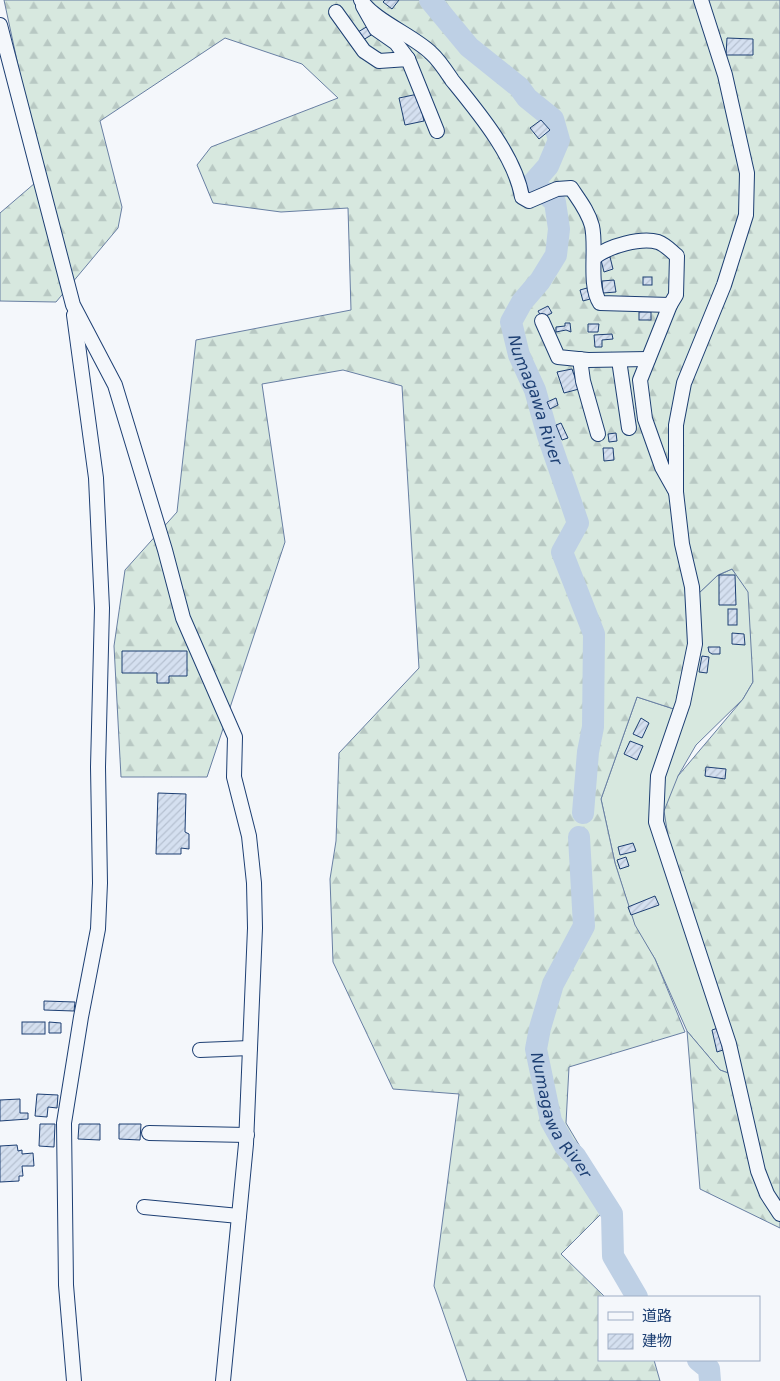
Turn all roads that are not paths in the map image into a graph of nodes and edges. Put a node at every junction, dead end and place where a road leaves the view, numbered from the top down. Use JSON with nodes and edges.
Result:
{"nodes":[{"id":1,"x":701,"y":0,"type":"edge"},
{"id":2,"x":362,"y":1,"type":"edge"},
{"id":3,"x":336,"y":12,"type":"dead end"},
{"id":4,"x":0,"y":25,"type":"edge"},
{"id":5,"x":408,"y":59,"type":"junction"},
{"id":6,"x":437,"y":131,"type":"dead end"},
{"id":7,"x":595,"y":257,"type":"junction"},
{"id":8,"x":73,"y":305,"type":"junction"},
{"id":9,"x":670,"y":305,"type":"junction"},
{"id":10,"x":542,"y":321,"type":"dead end"},
{"id":11,"x":580,"y":359,"type":"junction"},
{"id":12,"x":648,"y":359,"type":"junction"},
{"id":13,"x":619,"y":360,"type":"junction"},
{"id":14,"x":628,"y":428,"type":"dead end"},
{"id":15,"x":598,"y":434,"type":"dead end"},
{"id":16,"x":676,"y":492,"type":"junction"},
{"id":17,"x":250,"y":1048,"type":"junction"},
{"id":18,"x":200,"y":1050,"type":"dead end"},
{"id":19,"x":149,"y":1133,"type":"dead end"},
{"id":20,"x":247,"y":1136,"type":"junction"},
{"id":21,"x":144,"y":1207,"type":"dead end"},
{"id":22,"x":780,"y":1214,"type":"edge"},
{"id":23,"x":239,"y":1216,"type":"junction"},
{"id":24,"x":74,"y":1381,"type":"edge"},
{"id":25,"x":223,"y":1381,"type":"edge"}],
"edges":[{"from":1,"to":16,"type":"street"},
{"from":2,"to":5,"type":"street"},
{"from":2,"to":7,"type":"street"},
{"from":3,"to":5,"type":"street"},
{"from":4,"to":8,"type":"street"},
{"from":5,"to":6,"type":"street"},
{"from":7,"to":9,"type":"street"},
{"from":7,"to":9,"type":"street"},
{"from":8,"to":17,"type":"street"},
{"from":8,"to":24,"type":"street"},
{"from":9,"to":12,"type":"street"},
{"from":10,"to":11,"type":"street"},
{"from":11,"to":13,"type":"street"},
{"from":11,"to":15,"type":"street"},
{"from":12,"to":13,"type":"street"},
{"from":12,"to":16,"type":"street"},
{"from":13,"to":14,"type":"street"},
{"from":16,"to":22,"type":"street"},
{"from":17,"to":18,"type":"street"},
{"from":17,"to":20,"type":"street"},
{"from":19,"to":20,"type":"street"},
{"from":20,"to":23,"type":"street"},
{"from":21,"to":23,"type":"street"},
{"from":23,"to":25,"type":"street"}]}
